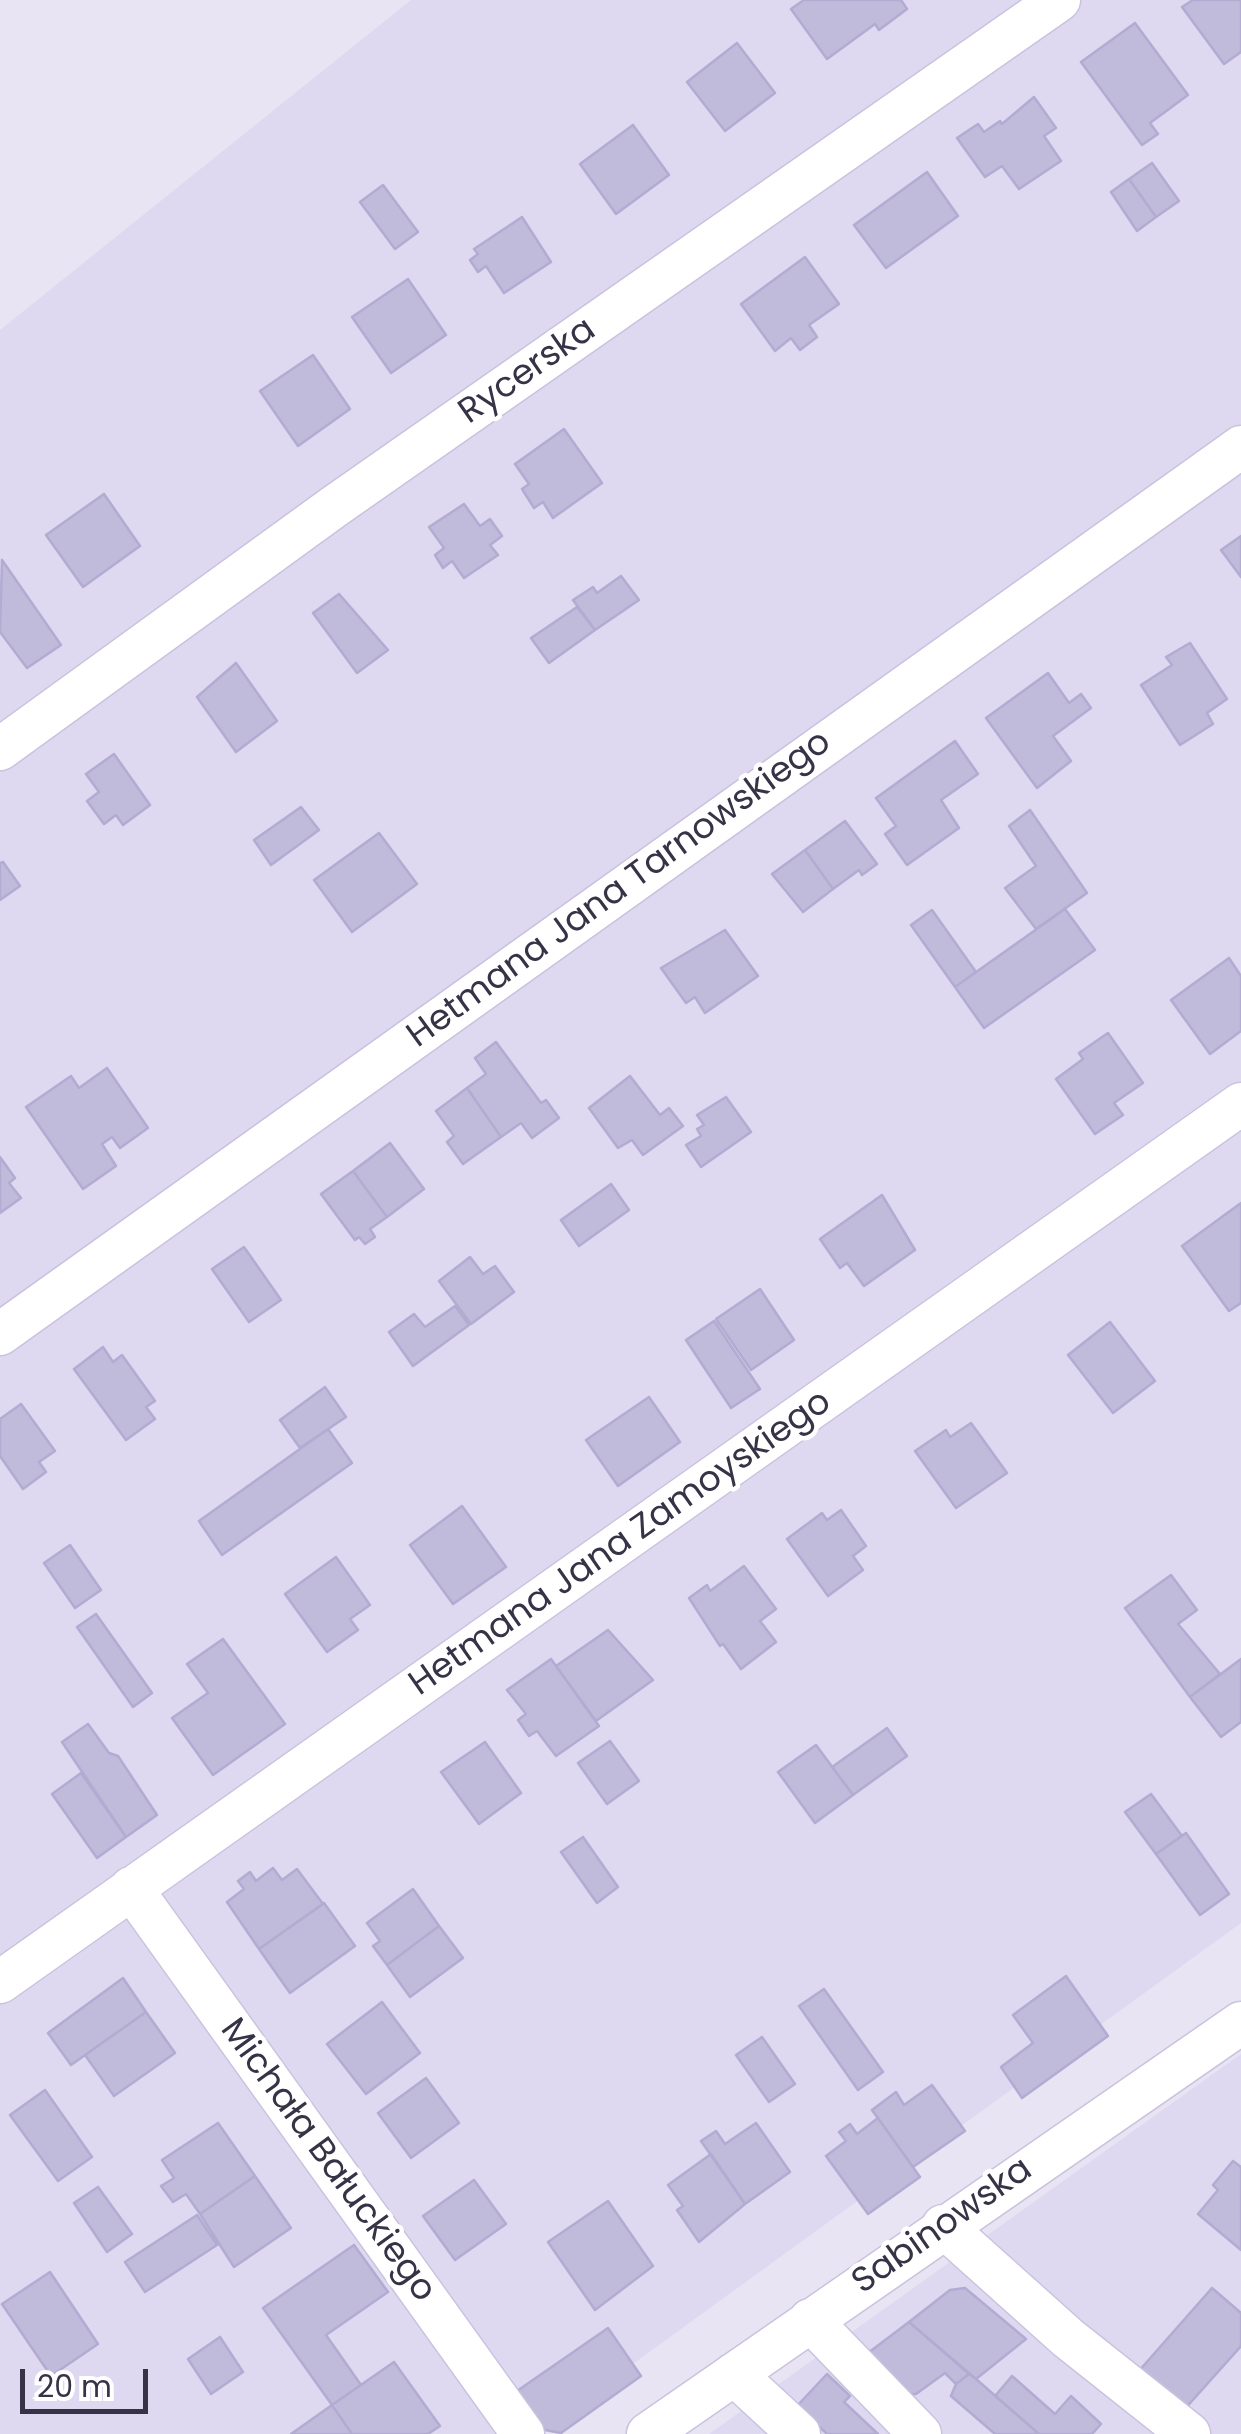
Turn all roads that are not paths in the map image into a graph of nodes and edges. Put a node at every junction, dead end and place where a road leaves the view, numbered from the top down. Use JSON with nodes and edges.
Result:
{"nodes":[{"id":1,"x":1059,"y":0,"type":"edge"},
{"id":2,"x":1241,"y":447,"type":"edge"},
{"id":3,"x":0,"y":749,"type":"edge"},
{"id":4,"x":1241,"y":1104,"type":"edge"},
{"id":5,"x":0,"y":1334,"type":"edge"},
{"id":6,"x":131,"y":1888,"type":"junction"},
{"id":7,"x":0,"y":1982,"type":"edge"},
{"id":8,"x":1241,"y":2022,"type":"edge"},
{"id":9,"x":943,"y":2226,"type":"junction"},
{"id":10,"x":810,"y":2320,"type":"junction"},
{"id":11,"x":734,"y":2374,"type":"junction"},
{"id":12,"x":523,"y":2434,"type":"edge"},
{"id":13,"x":648,"y":2434,"type":"edge"},
{"id":14,"x":798,"y":2434,"type":"edge"},
{"id":15,"x":920,"y":2434,"type":"edge"},
{"id":16,"x":1189,"y":2434,"type":"edge"}],
"edges":[{"from":1,"to":3,"type":"street","name":"Rycerska"},
{"from":2,"to":5,"type":"street","name":"Hetmana Jana Tarnowskiego"},
{"from":4,"to":6,"type":"street","name":"Hetmana Jana Zamoyskiego"},
{"from":6,"to":7,"type":"street","name":"Hetmana Jana Zamoyskiego"},
{"from":6,"to":12,"type":"street","name":"Michała Bałuckiego"},
{"from":8,"to":9,"type":"street","name":"Sabinowska"},
{"from":9,"to":10,"type":"street","name":"Sabinowska"},
{"from":9,"to":16,"type":"street"},
{"from":10,"to":11,"type":"street","name":"Sabinowska"},
{"from":10,"to":15,"type":"street"},
{"from":11,"to":13,"type":"street","name":"Sabinowska"},
{"from":11,"to":14,"type":"street"}]}
